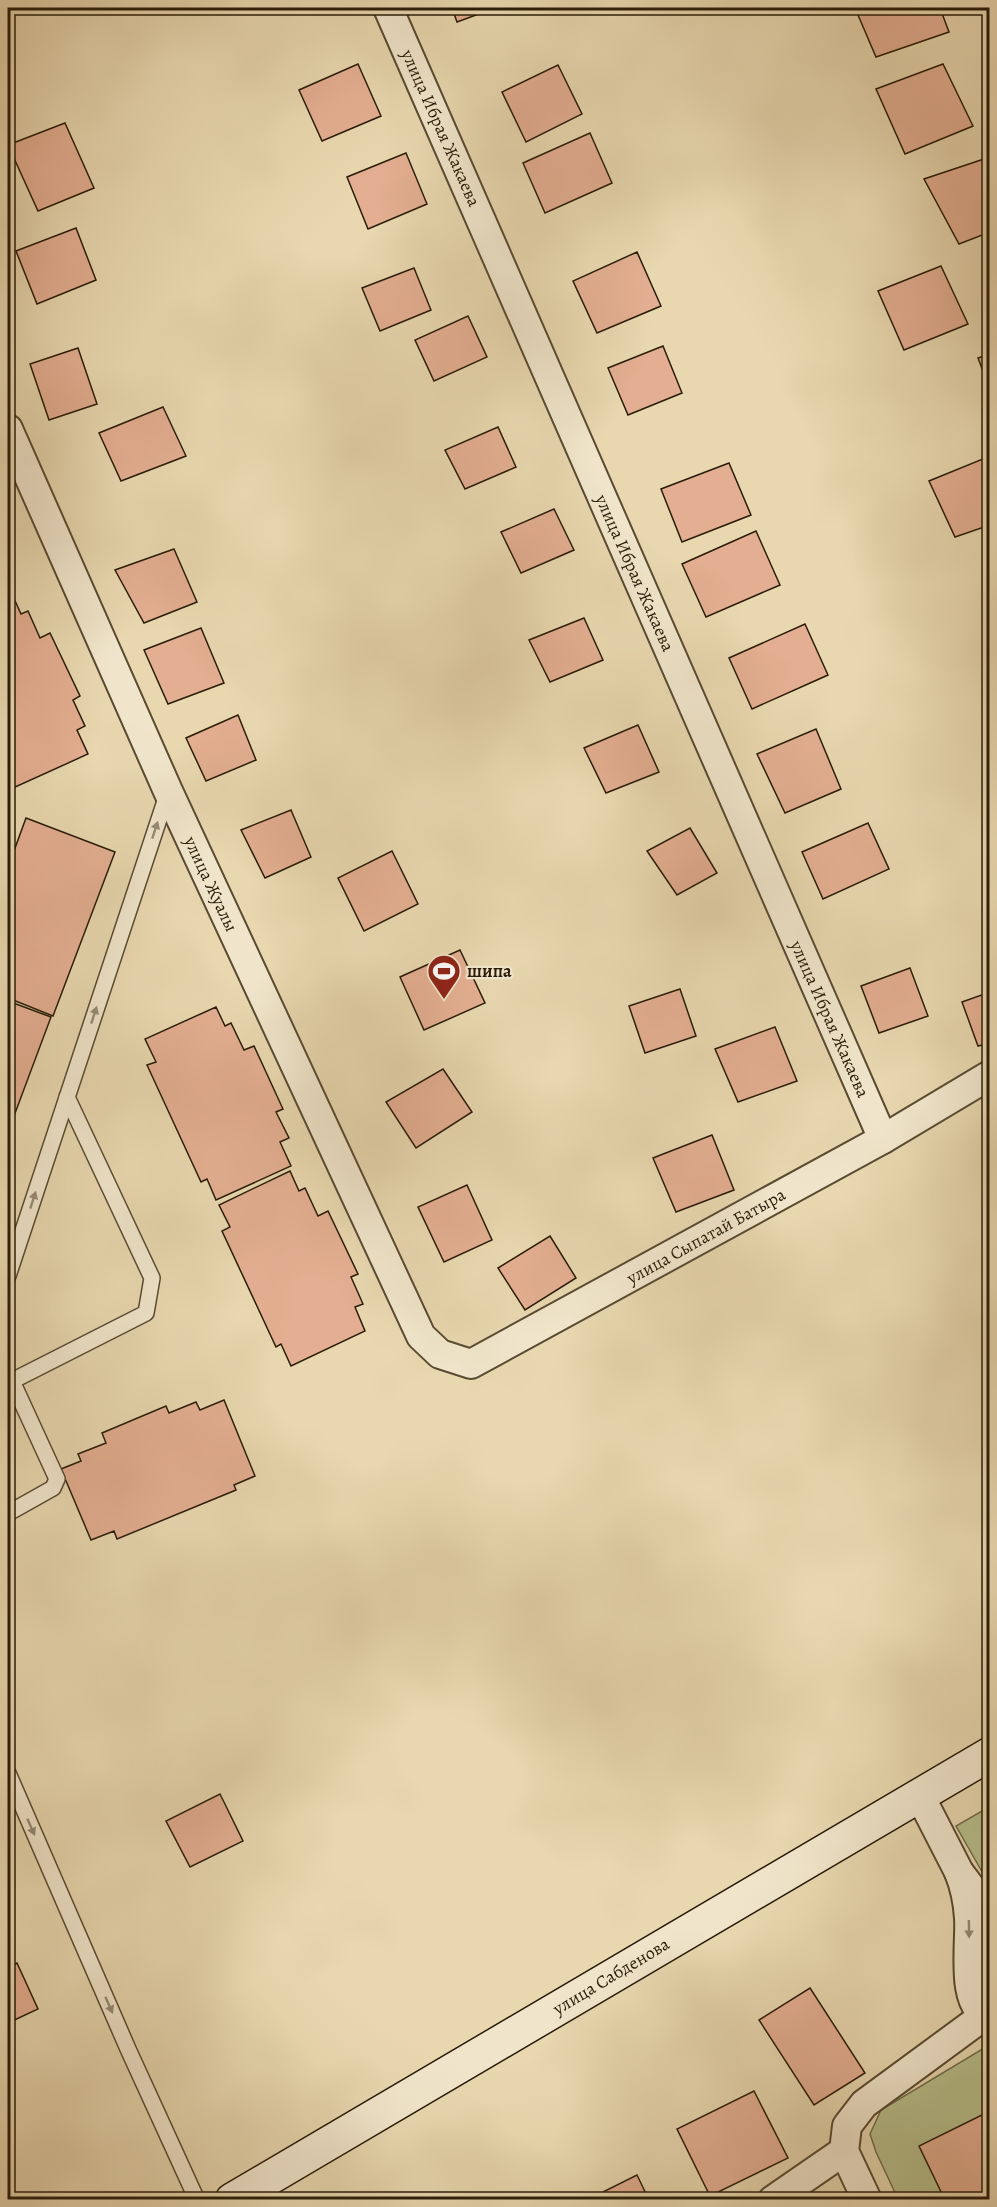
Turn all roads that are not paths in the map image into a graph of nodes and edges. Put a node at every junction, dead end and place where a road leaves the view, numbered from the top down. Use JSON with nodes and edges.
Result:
{"nodes":[{"id":1,"x":388,"y":8,"type":"edge"},
{"id":2,"x":8,"y":429,"type":"edge"},
{"id":3,"x":168,"y":791,"type":"junction"},
{"id":4,"x":990,"y":1074,"type":"edge"},
{"id":5,"x":67,"y":1096,"type":"junction"},
{"id":6,"x":883,"y":1139,"type":"junction"},
{"id":7,"x":8,"y":1276,"type":"edge"},
{"id":8,"x":421,"y":1336,"type":"joint"},
{"id":9,"x":10,"y":1382,"type":"edge"},
{"id":10,"x":8,"y":1509,"type":"edge"},
{"id":11,"x":990,"y":1754,"type":"edge"},
{"id":12,"x":8,"y":1773,"type":"edge"},
{"id":13,"x":919,"y":1794,"type":"junction"},
{"id":14,"x":959,"y":1872,"type":"junction"},
{"id":15,"x":990,"y":1913,"type":"edge"},
{"id":16,"x":987,"y":2015,"type":"edge"},
{"id":17,"x":844,"y":2151,"type":"junction"},
{"id":18,"x":197,"y":2199,"type":"edge"},
{"id":19,"x":232,"y":2199,"type":"edge"},
{"id":20,"x":773,"y":2199,"type":"edge"},
{"id":21,"x":867,"y":2199,"type":"edge"}],
"edges":[{"from":1,"to":6,"type":"street","name":"улица Ибрая Жакаева"},
{"from":2,"to":3,"type":"street","name":"улица Жуалы"},
{"from":5,"to":3,"type":"lane","one_way":true},
{"from":3,"to":8,"type":"street","name":"улица Жуалы"},
{"from":4,"to":6,"type":"street","name":"улица Сыпатай Батыра"},
{"from":7,"to":5,"type":"lane","one_way":true},
{"from":5,"to":9,"type":"lane"},
{"from":6,"to":8,"type":"street","name":"улица Сыпатай Батыра"},
{"from":9,"to":10,"type":"lane"},
{"from":11,"to":13,"type":"street","name":"улица Сабденова"},
{"from":12,"to":18,"type":"lane","one_way":true},
{"from":13,"to":14,"type":"street"},
{"from":13,"to":19,"type":"street","name":"улица Сабденова"},
{"from":14,"to":15,"type":"street"},
{"from":14,"to":16,"type":"street","one_way":true},
{"from":16,"to":17,"type":"street"},
{"from":17,"to":20,"type":"street"},
{"from":17,"to":21,"type":"street"}]}
